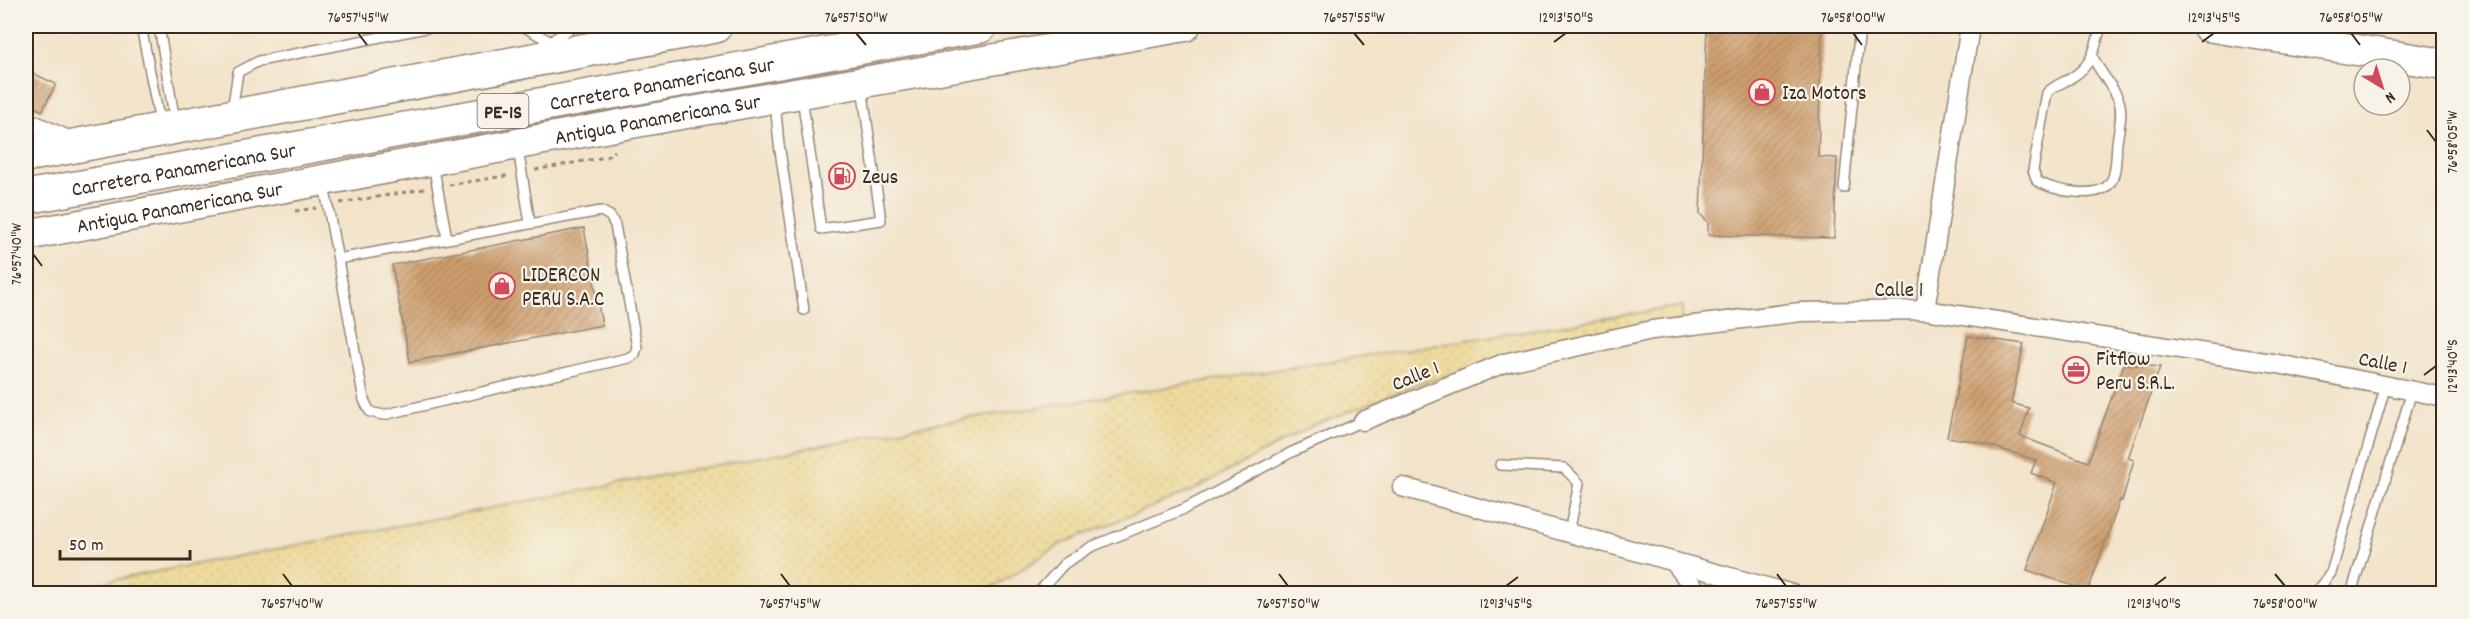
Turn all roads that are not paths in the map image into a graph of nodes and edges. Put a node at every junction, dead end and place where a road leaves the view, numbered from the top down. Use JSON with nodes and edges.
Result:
{"nodes":[{"id":1,"x":141,"y":26,"type":"edge"},
{"id":2,"x":159,"y":26,"type":"edge"},
{"id":3,"x":436,"y":26,"type":"edge"},
{"id":4,"x":523,"y":26,"type":"edge"},
{"id":5,"x":715,"y":26,"type":"edge"},
{"id":6,"x":980,"y":26,"type":"edge"},
{"id":7,"x":1185,"y":26,"type":"edge"},
{"id":8,"x":1860,"y":26,"type":"edge"},
{"id":9,"x":1970,"y":26,"type":"edge"},
{"id":10,"x":2102,"y":26,"type":"edge"},
{"id":11,"x":2206,"y":26,"type":"edge"},
{"id":12,"x":395,"y":29,"type":"edge"},
{"id":13,"x":564,"y":40,"type":"edge"},
{"id":14,"x":2093,"y":57,"type":"junction"},
{"id":15,"x":2444,"y":64,"type":"edge"},
{"id":16,"x":861,"y":82,"type":"junction"},
{"id":17,"x":788,"y":94,"type":"junction"},
{"id":18,"x":231,"y":117,"type":"junction"},
{"id":19,"x":26,"y":121,"type":"edge"},
{"id":20,"x":168,"y":129,"type":"junction"},
{"id":21,"x":517,"y":143,"type":"junction"},
{"id":22,"x":79,"y":145,"type":"junction"},
{"id":23,"x":26,"y":155,"type":"edge"},
{"id":24,"x":432,"y":159,"type":"junction"},
{"id":25,"x":322,"y":179,"type":"junction"},
{"id":26,"x":1844,"y":188,"type":"dead end"},
{"id":27,"x":26,"y":197,"type":"edge"},
{"id":28,"x":530,"y":223,"type":"junction"},
{"id":29,"x":26,"y":235,"type":"edge"},
{"id":30,"x":447,"y":238,"type":"junction"},
{"id":31,"x":338,"y":259,"type":"junction"},
{"id":32,"x":804,"y":310,"type":"dead end"},
{"id":33,"x":1925,"y":310,"type":"junction"},
{"id":34,"x":2386,"y":385,"type":"junction"},
{"id":35,"x":2412,"y":390,"type":"junction"},
{"id":36,"x":2444,"y":397,"type":"edge"},
{"id":37,"x":1363,"y":421,"type":"joint"},
{"id":38,"x":1500,"y":465,"type":"dead end"},
{"id":39,"x":1402,"y":487,"type":"dead end"},
{"id":40,"x":1569,"y":533,"type":"junction"},
{"id":41,"x":1675,"y":563,"type":"junction"},
{"id":42,"x":1037,"y":594,"type":"edge"},
{"id":43,"x":1699,"y":594,"type":"edge"},
{"id":44,"x":1792,"y":594,"type":"edge"},
{"id":45,"x":2314,"y":594,"type":"edge"},
{"id":46,"x":2351,"y":594,"type":"edge"}],
"edges":[{"from":1,"to":20,"type":"lane"},
{"from":2,"to":20,"type":"lane"},
{"from":3,"to":12,"type":"lane"},
{"from":4,"to":13,"type":"lane"},
{"from":5,"to":13,"type":"highway","name":"Carretera Panamericana Sur","number":"PE-1S"},
{"from":6,"to":27,"type":"highway","name":"Carretera Panamericana Sur","number":"PE-1S"},
{"from":7,"to":16,"type":"main road","name":"Antigua Panamericana Sur"},
{"from":8,"to":26,"type":"lane"},
{"from":9,"to":33,"type":"street"},
{"from":10,"to":14,"type":"lane"},
{"from":11,"to":15,"type":"main road"},
{"from":12,"to":18,"type":"lane"},
{"from":13,"to":18,"type":"highway","name":"Carretera Panamericana Sur","number":"PE-1S"},
{"from":14,"to":14,"type":"lane"},
{"from":16,"to":17,"type":"main road","name":"Antigua Panamericana Sur"},
{"from":16,"to":17,"type":"lane"},
{"from":17,"to":21,"type":"main road","name":"Antigua Panamericana Sur"},
{"from":17,"to":32,"type":"lane"},
{"from":18,"to":20,"type":"highway","name":"Carretera Panamericana Sur","number":"PE-1S"},
{"from":19,"to":22,"type":"street"},
{"from":20,"to":22,"type":"highway","name":"Carretera Panamericana Sur","number":"PE-1S"},
{"from":21,"to":24,"type":"main road","name":"Antigua Panamericana Sur"},
{"from":21,"to":28,"type":"lane"},
{"from":22,"to":23,"type":"highway","name":"Carretera Panamericana Sur","number":"PE-1S"},
{"from":24,"to":25,"type":"main road","name":"Antigua Panamericana Sur"},
{"from":24,"to":30,"type":"lane"},
{"from":25,"to":29,"type":"main road","name":"Antigua Panamericana Sur"},
{"from":25,"to":31,"type":"lane"},
{"from":28,"to":30,"type":"lane"},
{"from":28,"to":31,"type":"lane"},
{"from":30,"to":31,"type":"lane"},
{"from":33,"to":34,"type":"street","name":"Calle 1"},
{"from":33,"to":37,"type":"street","name":"Calle 1"},
{"from":34,"to":35,"type":"street","name":"Calle 1"},
{"from":34,"to":45,"type":"lane"},
{"from":35,"to":36,"type":"street","name":"Calle 1"},
{"from":35,"to":46,"type":"lane"},
{"from":37,"to":42,"type":"lane"},
{"from":38,"to":40,"type":"lane"},
{"from":39,"to":40,"type":"street"},
{"from":40,"to":41,"type":"street"},
{"from":41,"to":43,"type":"street"},
{"from":41,"to":44,"type":"street"}]}
